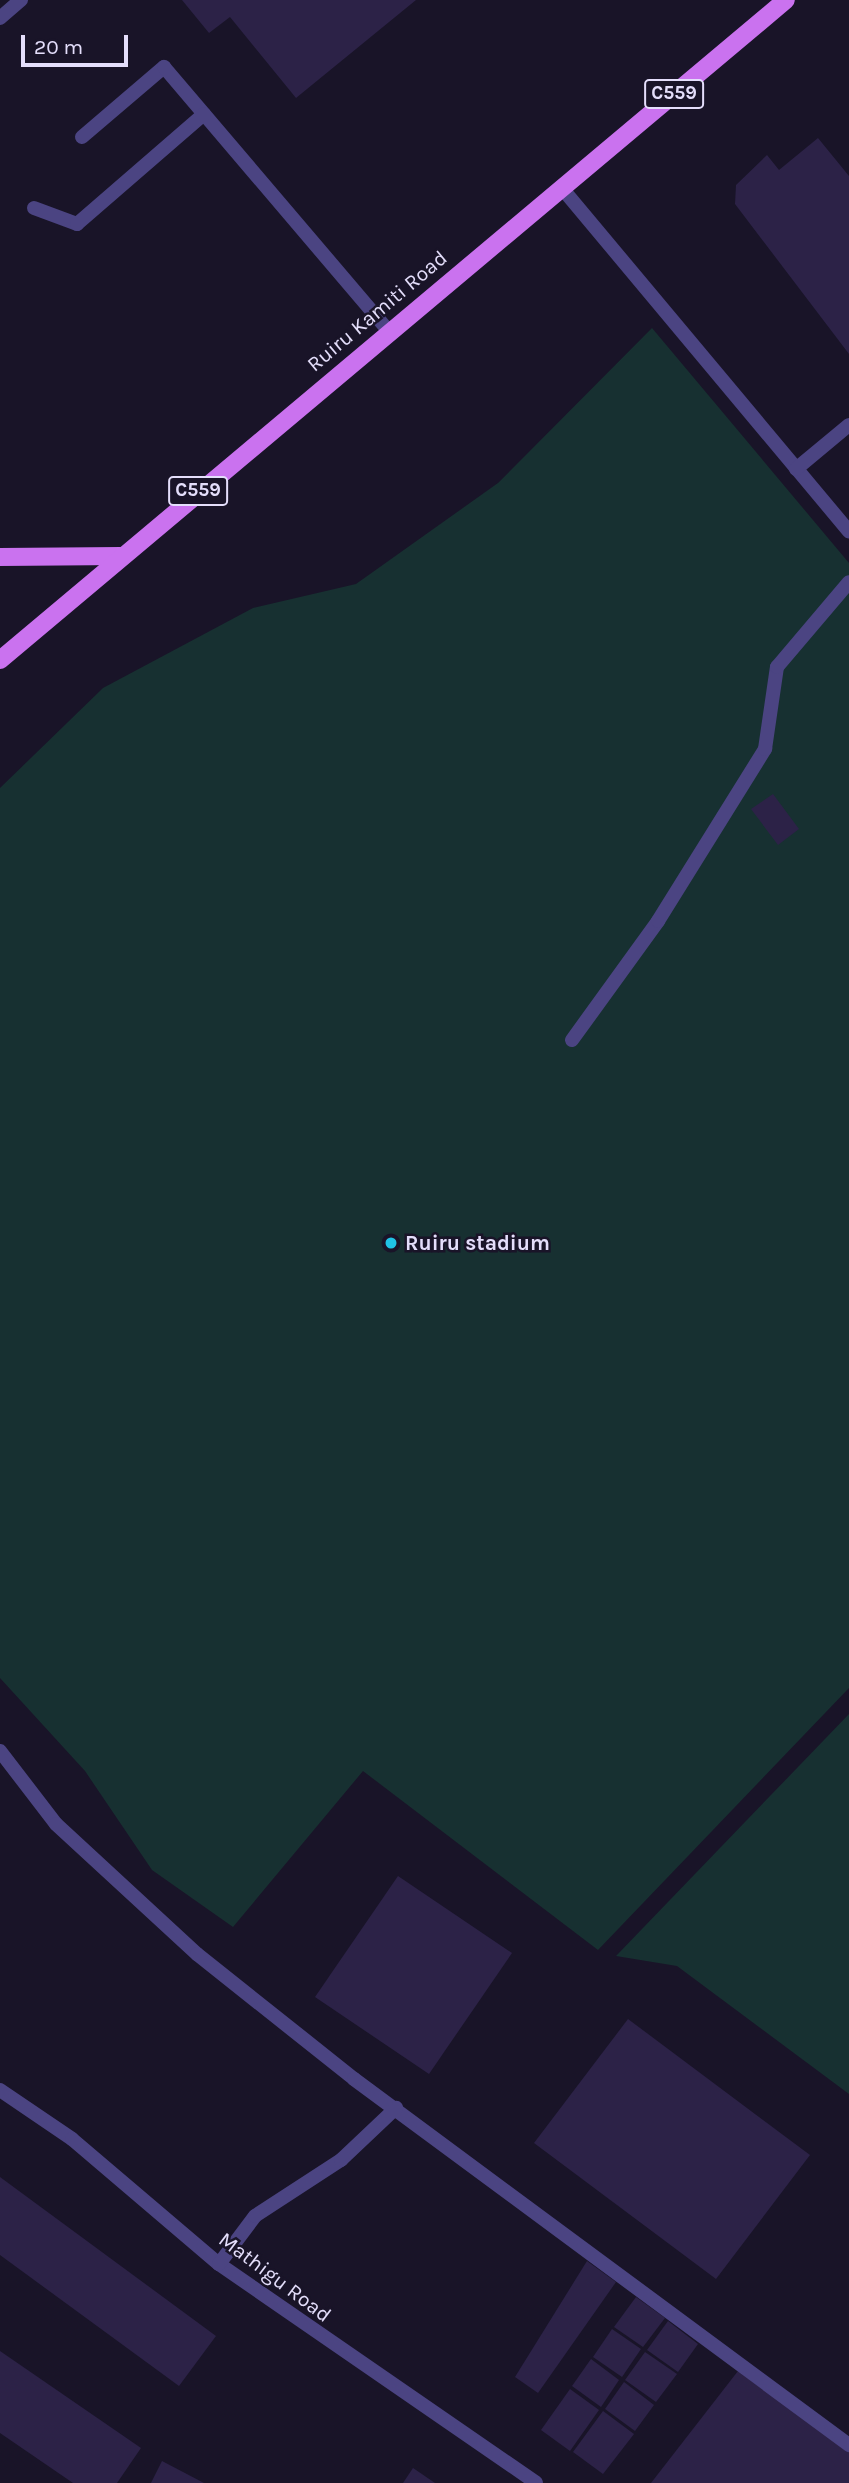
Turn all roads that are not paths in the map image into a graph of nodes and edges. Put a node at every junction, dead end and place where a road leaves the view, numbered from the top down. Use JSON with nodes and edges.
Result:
{"nodes":[{"id":1,"x":21,"y":0,"type":"edge"},
{"id":2,"x":786,"y":0,"type":"edge"},
{"id":3,"x":0,"y":18,"type":"edge"},
{"id":4,"x":204,"y":114,"type":"junction"},
{"id":5,"x":82,"y":137,"type":"dead end"},
{"id":6,"x":561,"y":187,"type":"junction"},
{"id":7,"x":34,"y":208,"type":"dead end"},
{"id":8,"x":389,"y":331,"type":"junction"},
{"id":9,"x":849,"y":425,"type":"edge"},
{"id":10,"x":796,"y":469,"type":"junction"},
{"id":11,"x":849,"y":531,"type":"edge"},
{"id":12,"x":121,"y":556,"type":"junction"},
{"id":13,"x":0,"y":557,"type":"edge"},
{"id":14,"x":849,"y":582,"type":"edge"},
{"id":15,"x":3,"y":652,"type":"edge"},
{"id":16,"x":572,"y":1041,"type":"dead end"},
{"id":17,"x":0,"y":1751,"type":"edge"},
{"id":18,"x":0,"y":2090,"type":"edge"},
{"id":19,"x":396,"y":2108,"type":"junction"},
{"id":20,"x":219,"y":2264,"type":"junction"},
{"id":21,"x":849,"y":2445,"type":"edge"},
{"id":22,"x":536,"y":2483,"type":"edge"}],
"edges":[{"from":1,"to":3,"type":"street"},
{"from":2,"to":6,"type":"main road","name":"Ruiru Kamiti Road","number":"C559"},
{"from":4,"to":5,"type":"street"},
{"from":4,"to":7,"type":"street"},
{"from":4,"to":8,"type":"street"},
{"from":6,"to":8,"type":"main road","name":"Ruiru Kamiti Road","number":"C559"},
{"from":6,"to":10,"type":"street"},
{"from":8,"to":12,"type":"main road","name":"Ruiru Kamiti Road","number":"C559"},
{"from":9,"to":10,"type":"street"},
{"from":10,"to":11,"type":"street"},
{"from":12,"to":13,"type":"main road"},
{"from":12,"to":15,"type":"main road","name":"Ruiru Kamiti Road","number":"C559"},
{"from":14,"to":16,"type":"street"},
{"from":17,"to":19,"type":"street"},
{"from":18,"to":20,"type":"street","name":"Mathigu Road"},
{"from":19,"to":20,"type":"street"},
{"from":19,"to":21,"type":"street"},
{"from":20,"to":22,"type":"street","name":"Mathigu Road"}]}
